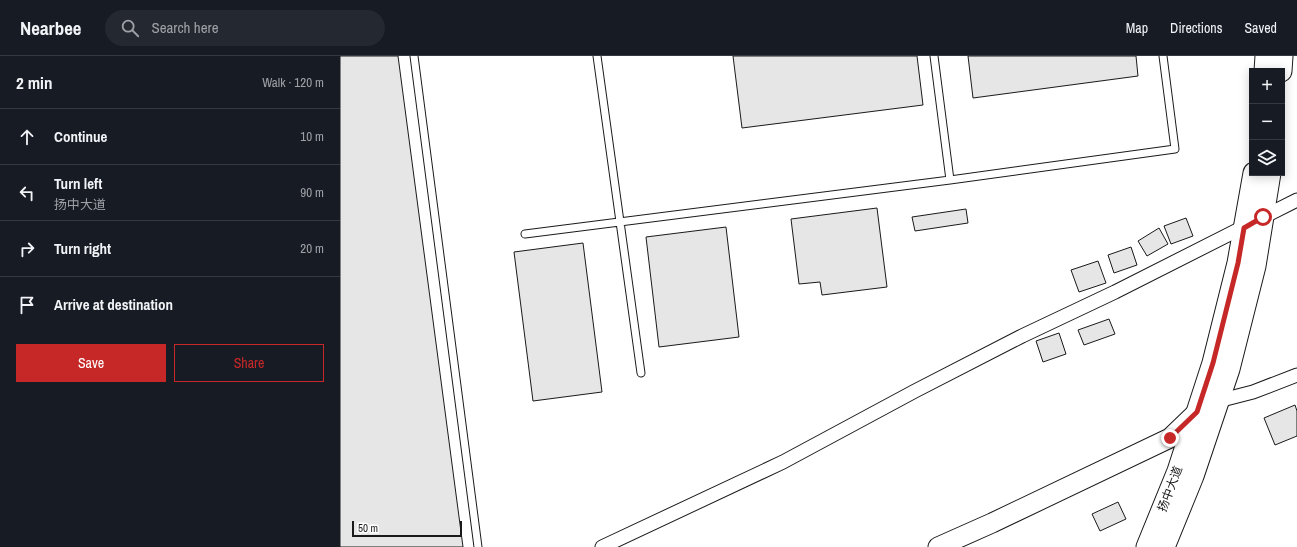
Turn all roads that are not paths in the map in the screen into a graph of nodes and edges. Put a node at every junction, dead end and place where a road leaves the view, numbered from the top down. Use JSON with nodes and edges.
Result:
{"nodes":[{"id":1,"x":414,"y":56,"type":"edge"},
{"id":2,"x":598,"y":56,"type":"edge"},
{"id":3,"x":934,"y":56,"type":"edge"},
{"id":4,"x":1163,"y":56,"type":"edge"},
{"id":5,"x":1266,"y":56,"type":"edge"},
{"id":6,"x":1282,"y":56,"type":"edge"},
{"id":7,"x":1265,"y":68,"type":"edge"},
{"id":8,"x":1281,"y":68,"type":"edge"},
{"id":9,"x":1253,"y":176,"type":"edge"},
{"id":10,"x":1270,"y":176,"type":"edge"},
{"id":11,"x":950,"y":180,"type":"junction"},
{"id":12,"x":1297,"y":200,"type":"edge"},
{"id":13,"x":1263,"y":217,"type":"junction"},
{"id":14,"x":620,"y":222,"type":"junction"},
{"id":15,"x":1244,"y":228,"type":"junction"},
{"id":16,"x":525,"y":234,"type":"dead end"},
{"id":17,"x":641,"y":374,"type":"dead end"},
{"id":18,"x":1297,"y":375,"type":"edge"},
{"id":19,"x":1218,"y":402,"type":"junction"},
{"id":20,"x":1197,"y":412,"type":"junction"},
{"id":21,"x":478,"y":547,"type":"edge"},
{"id":22,"x":602,"y":547,"type":"edge"},
{"id":23,"x":938,"y":547,"type":"edge"},
{"id":24,"x":1147,"y":547,"type":"edge"},
{"id":25,"x":1164,"y":547,"type":"edge"}],
"edges":[{"from":1,"to":21,"type":"lane"},
{"from":2,"to":14,"type":"lane"},
{"from":3,"to":11,"type":"lane"},
{"from":4,"to":11,"type":"lane"},
{"from":5,"to":7,"type":"main road"},
{"from":6,"to":8,"type":"main road"},
{"from":9,"to":15,"type":"main road","name":"扬中大道"},
{"from":10,"to":13,"type":"main road","name":"扬中大道"},
{"from":11,"to":14,"type":"lane"},
{"from":12,"to":13,"type":"street"},
{"from":13,"to":15,"type":"street"},
{"from":13,"to":19,"type":"main road","name":"扬中大道"},
{"from":14,"to":16,"type":"lane"},
{"from":14,"to":17,"type":"lane"},
{"from":15,"to":20,"type":"main road","name":"扬中大道"},
{"from":15,"to":22,"type":"street"},
{"from":18,"to":19,"type":"street"},
{"from":19,"to":20,"type":"street"},
{"from":19,"to":25,"type":"main road","name":"扬中大道"},
{"from":20,"to":23,"type":"street"},
{"from":20,"to":24,"type":"main road","name":"扬中大道"}]}
